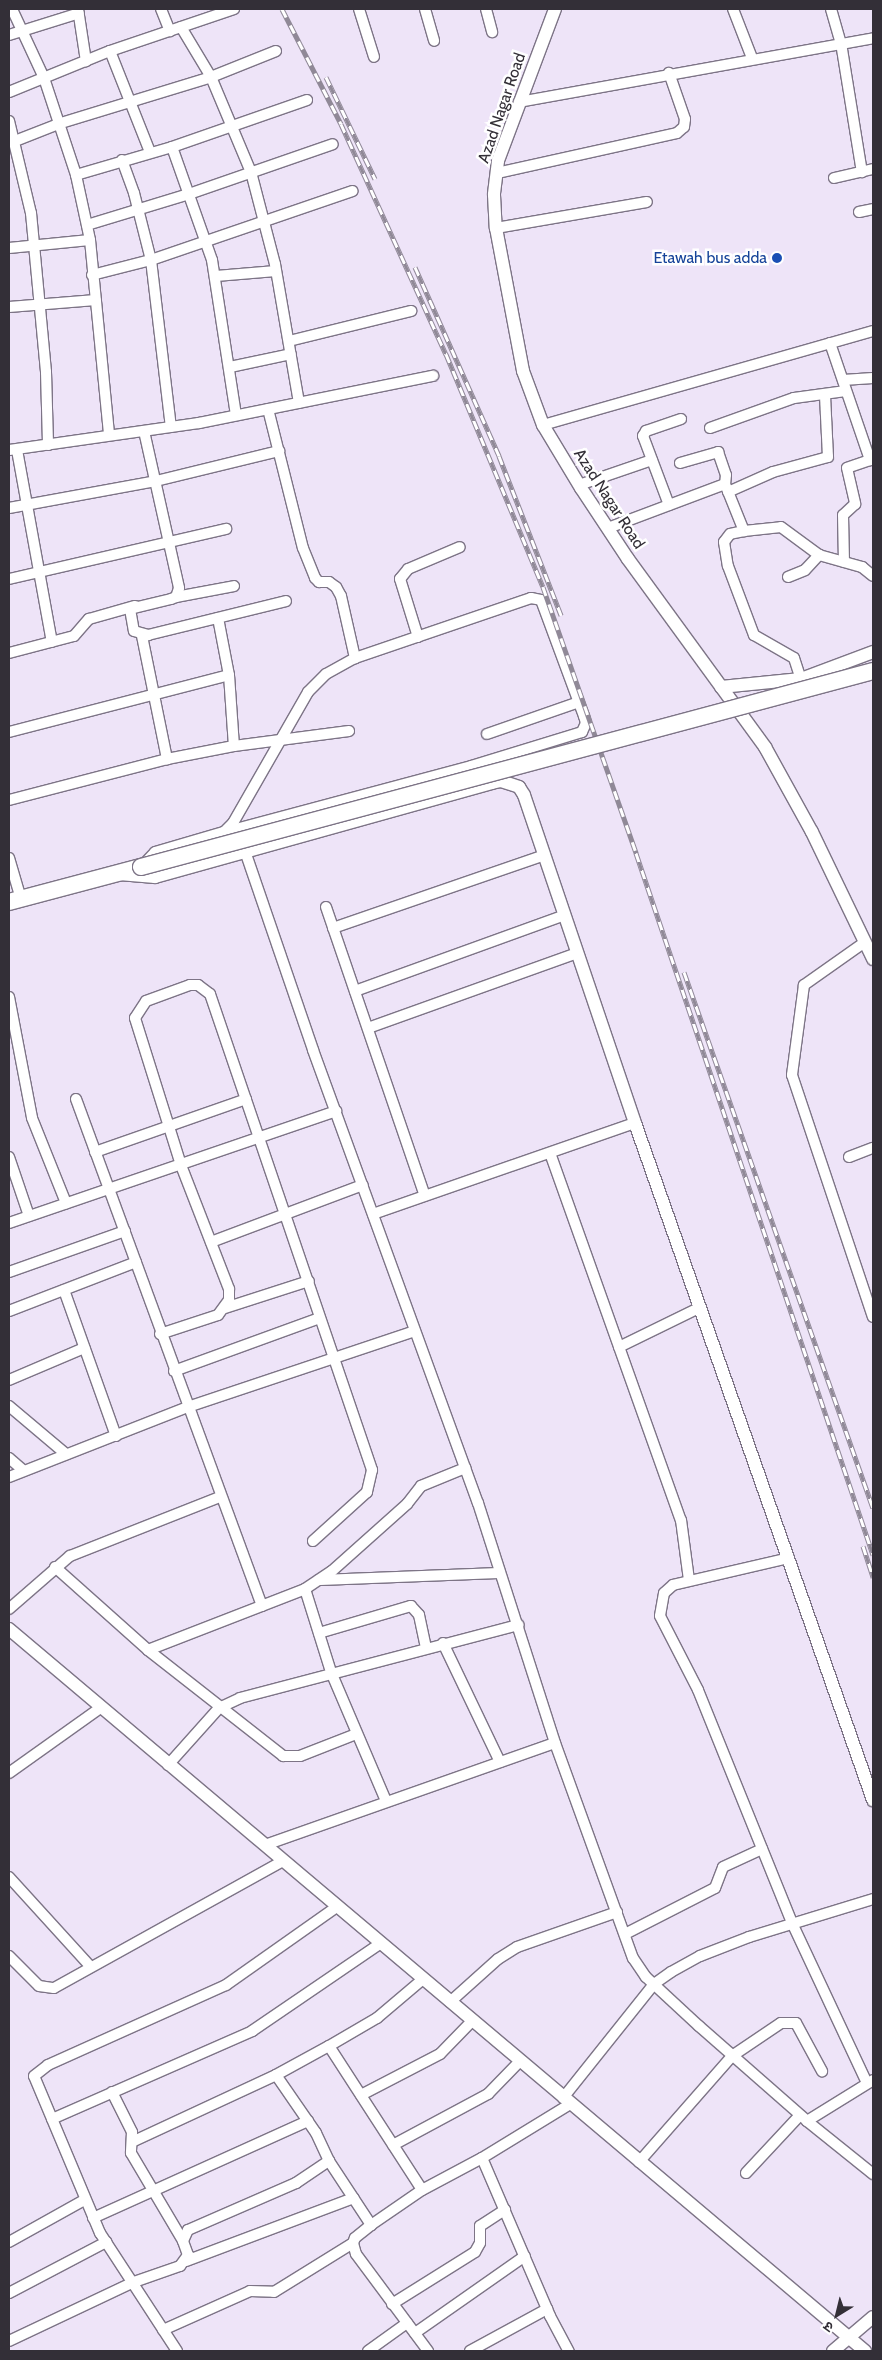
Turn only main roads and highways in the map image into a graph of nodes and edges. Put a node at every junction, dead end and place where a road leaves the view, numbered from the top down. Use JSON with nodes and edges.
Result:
{"nodes":[{"id":1,"x":873,"y":671,"type":"edge"},
{"id":2,"x":15,"y":901,"type":"edge"}],
"edges":[{"from":1,"to":2,"type":"main road","bridge":true}]}
